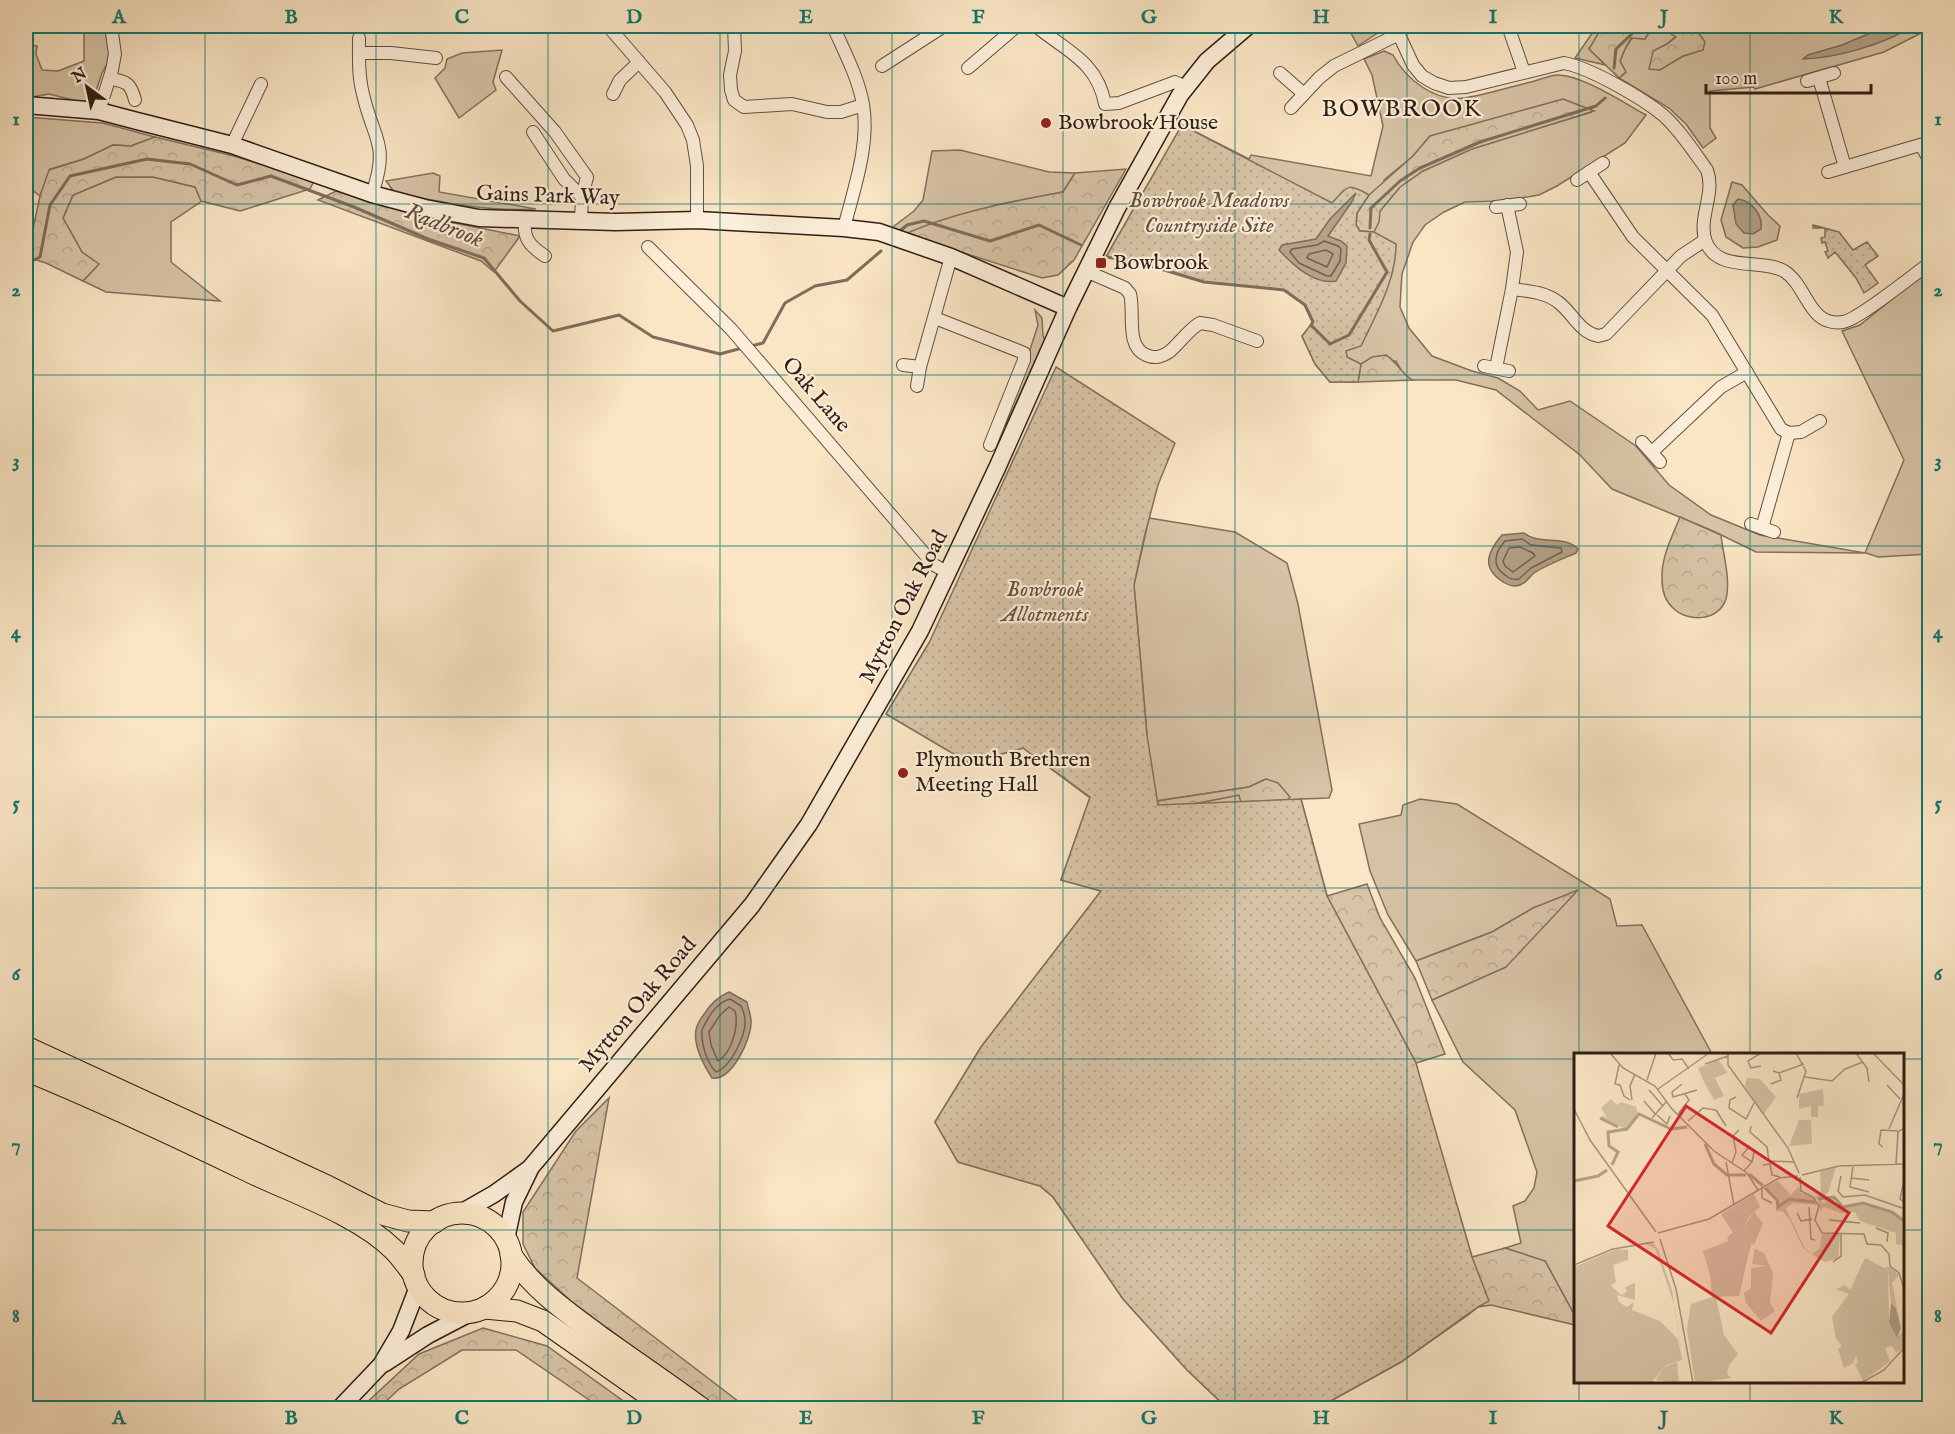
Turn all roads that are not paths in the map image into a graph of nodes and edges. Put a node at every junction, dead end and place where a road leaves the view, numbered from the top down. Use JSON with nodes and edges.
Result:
{"nodes":[{"id":1,"x":111,"y":26,"type":"edge"},
{"id":2,"x":611,"y":26,"type":"edge"},
{"id":3,"x":734,"y":26,"type":"edge"},
{"id":4,"x":833,"y":26,"type":"edge"},
{"id":5,"x":944,"y":26,"type":"edge"},
{"id":6,"x":1017,"y":26,"type":"edge"},
{"id":7,"x":1036,"y":26,"type":"edge"},
{"id":8,"x":1248,"y":26,"type":"edge"},
{"id":9,"x":1508,"y":26,"type":"edge"},
{"id":10,"x":1397,"y":30,"type":"edge"},
{"id":11,"x":359,"y":38,"type":"dead end"},
{"id":12,"x":359,"y":53,"type":"junction"},
{"id":13,"x":436,"y":58,"type":"dead end"},
{"id":14,"x":639,"y":62,"type":"junction"},
{"id":15,"x":882,"y":66,"type":"dead end"},
{"id":16,"x":968,"y":68,"type":"dead end"},
{"id":17,"x":1524,"y":72,"type":"junction"},
{"id":18,"x":1280,"y":73,"type":"dead end"},
{"id":19,"x":1834,"y":74,"type":"dead end"},
{"id":20,"x":506,"y":77,"type":"dead end"},
{"id":21,"x":110,"y":79,"type":"junction"},
{"id":22,"x":261,"y":84,"type":"dead end"},
{"id":23,"x":1186,"y":87,"type":"junction"},
{"id":24,"x":613,"y":94,"type":"dead end"},
{"id":25,"x":1304,"y":94,"type":"junction"},
{"id":26,"x":135,"y":100,"type":"dead end"},
{"id":27,"x":26,"y":105,"type":"edge"},
{"id":28,"x":863,"y":105,"type":"junction"},
{"id":29,"x":1291,"y":108,"type":"dead end"},
{"id":30,"x":99,"y":111,"type":"junction"},
{"id":31,"x":533,"y":132,"type":"dead end"},
{"id":32,"x":1925,"y":143,"type":"edge"},
{"id":33,"x":232,"y":145,"type":"junction"},
{"id":34,"x":1929,"y":161,"type":"edge"},
{"id":35,"x":1603,"y":163,"type":"dead end"},
{"id":36,"x":1845,"y":167,"type":"junction"},
{"id":37,"x":1589,"y":172,"type":"junction"},
{"id":38,"x":1828,"y":172,"type":"dead end"},
{"id":39,"x":1577,"y":180,"type":"dead end"},
{"id":40,"x":372,"y":194,"type":"junction"},
{"id":41,"x":582,"y":197,"type":"junction"},
{"id":42,"x":1520,"y":204,"type":"dead end"},
{"id":43,"x":525,"y":220,"type":"junction"},
{"id":44,"x":581,"y":220,"type":"junction"},
{"id":45,"x":697,"y":220,"type":"junction"},
{"id":46,"x":844,"y":228,"type":"junction"},
{"id":47,"x":1705,"y":240,"type":"junction"},
{"id":48,"x":648,"y":247,"type":"dead end"},
{"id":49,"x":545,"y":256,"type":"dead end"},
{"id":50,"x":951,"y":258,"type":"junction"},
{"id":51,"x":1929,"y":263,"type":"edge"},
{"id":52,"x":1086,"y":271,"type":"junction"},
{"id":53,"x":1667,"y":272,"type":"junction"},
{"id":54,"x":1512,"y":289,"type":"junction"},
{"id":55,"x":1068,"y":308,"type":"junction"},
{"id":56,"x":935,"y":318,"type":"junction"},
{"id":57,"x":1257,"y":341,"type":"dead end"},
{"id":58,"x":903,"y":365,"type":"dead end"},
{"id":59,"x":920,"y":367,"type":"junction"},
{"id":60,"x":1509,"y":371,"type":"dead end"},
{"id":61,"x":1747,"y":372,"type":"junction"},
{"id":62,"x":916,"y":386,"type":"dead end"},
{"id":63,"x":1820,"y":421,"type":"dead end"},
{"id":64,"x":1789,"y":434,"type":"junction"},
{"id":65,"x":1642,"y":442,"type":"dead end"},
{"id":66,"x":990,"y":445,"type":"dead end"},
{"id":67,"x":1774,"y":532,"type":"dead end"},
{"id":68,"x":949,"y":573,"type":"junction"},
{"id":69,"x":26,"y":1047,"type":"edge"},
{"id":70,"x":26,"y":1070,"type":"edge"},
{"id":71,"x":531,"y":1167,"type":"junction"},
{"id":72,"x":459,"y":1214,"type":"junction"},
{"id":73,"x":435,"y":1222,"type":"junction"},
{"id":74,"x":508,"y":1247,"type":"junction"},
{"id":75,"x":416,"y":1281,"type":"junction"},
{"id":76,"x":479,"y":1310,"type":"junction"},
{"id":77,"x":381,"y":1365,"type":"junction"},
{"id":78,"x":340,"y":1408,"type":"edge"},
{"id":79,"x":667,"y":1408,"type":"edge"},
{"id":80,"x":701,"y":1408,"type":"edge"}],
"edges":[{"from":1,"to":21,"type":"street"},
{"from":2,"to":14,"type":"street"},
{"from":3,"to":28,"type":"street"},
{"from":4,"to":28,"type":"street"},
{"from":5,"to":15,"type":"street"},
{"from":6,"to":16,"type":"street"},
{"from":7,"to":23,"type":"street"},
{"from":8,"to":23,"type":"main road","name":"Mytton Oak Road"},
{"from":9,"to":17,"type":"street"},
{"from":10,"to":17,"type":"street"},
{"from":10,"to":25,"type":"street"},
{"from":11,"to":12,"type":"street"},
{"from":12,"to":13,"type":"street"},
{"from":12,"to":40,"type":"street"},
{"from":14,"to":24,"type":"street"},
{"from":14,"to":45,"type":"street"},
{"from":17,"to":47,"type":"street"},
{"from":18,"to":25,"type":"street"},
{"from":19,"to":36,"type":"street"},
{"from":20,"to":41,"type":"street"},
{"from":21,"to":26,"type":"street"},
{"from":21,"to":30,"type":"street"},
{"from":22,"to":33,"type":"street"},
{"from":23,"to":52,"type":"main road","name":"Mytton Oak Road"},
{"from":25,"to":29,"type":"street"},
{"from":27,"to":30,"type":"main road","name":"Gains Park Way"},
{"from":28,"to":46,"type":"street"},
{"from":30,"to":33,"type":"main road","name":"Gains Park Way"},
{"from":31,"to":41,"type":"street"},
{"from":32,"to":34,"type":"street"},
{"from":32,"to":36,"type":"street"},
{"from":33,"to":40,"type":"main road","name":"Gains Park Way"},
{"from":35,"to":37,"type":"street"},
{"from":36,"to":38,"type":"street"},
{"from":37,"to":39,"type":"street"},
{"from":37,"to":53,"type":"street"},
{"from":40,"to":43,"type":"main road","name":"Gains Park Way"},
{"from":41,"to":44,"type":"street"},
{"from":42,"to":54,"type":"street"},
{"from":43,"to":44,"type":"main road","name":"Gains Park Way"},
{"from":43,"to":49,"type":"street"},
{"from":44,"to":45,"type":"main road","name":"Gains Park Way"},
{"from":45,"to":46,"type":"main road","name":"Gains Park Way"},
{"from":46,"to":50,"type":"main road","name":"Gains Park Way"},
{"from":47,"to":51,"type":"street"},
{"from":47,"to":53,"type":"street"},
{"from":48,"to":68,"type":"street","name":"Oak Lane"},
{"from":50,"to":55,"type":"main road","name":"Gains Park Way"},
{"from":50,"to":56,"type":"street"},
{"from":52,"to":55,"type":"main road","name":"Mytton Oak Road"},
{"from":52,"to":57,"type":"street"},
{"from":53,"to":54,"type":"street"},
{"from":53,"to":61,"type":"street"},
{"from":54,"to":60,"type":"street"},
{"from":55,"to":68,"type":"main road","name":"Mytton Oak Road"},
{"from":56,"to":59,"type":"street"},
{"from":56,"to":66,"type":"street"},
{"from":58,"to":59,"type":"street"},
{"from":59,"to":62,"type":"street"},
{"from":61,"to":64,"type":"street"},
{"from":61,"to":65,"type":"street"},
{"from":63,"to":64,"type":"street"},
{"from":64,"to":67,"type":"street"},
{"from":68,"to":71,"type":"main road","name":"Mytton Oak Road"},
{"from":69,"to":73,"type":"highway"},
{"from":70,"to":75,"type":"highway"},
{"from":71,"to":72,"type":"main road","name":"Mytton Oak Road"},
{"from":71,"to":74,"type":"main road","name":"Mytton Oak Road"},
{"from":72,"to":73,"type":"highway"},
{"from":72,"to":74,"type":"highway"},
{"from":73,"to":75,"type":"highway"},
{"from":74,"to":76,"type":"highway"},
{"from":74,"to":80,"type":"highway"},
{"from":75,"to":76,"type":"highway"},
{"from":75,"to":77,"type":"main road"},
{"from":76,"to":77,"type":"main road"},
{"from":76,"to":79,"type":"highway"},
{"from":77,"to":78,"type":"main road"}]}
